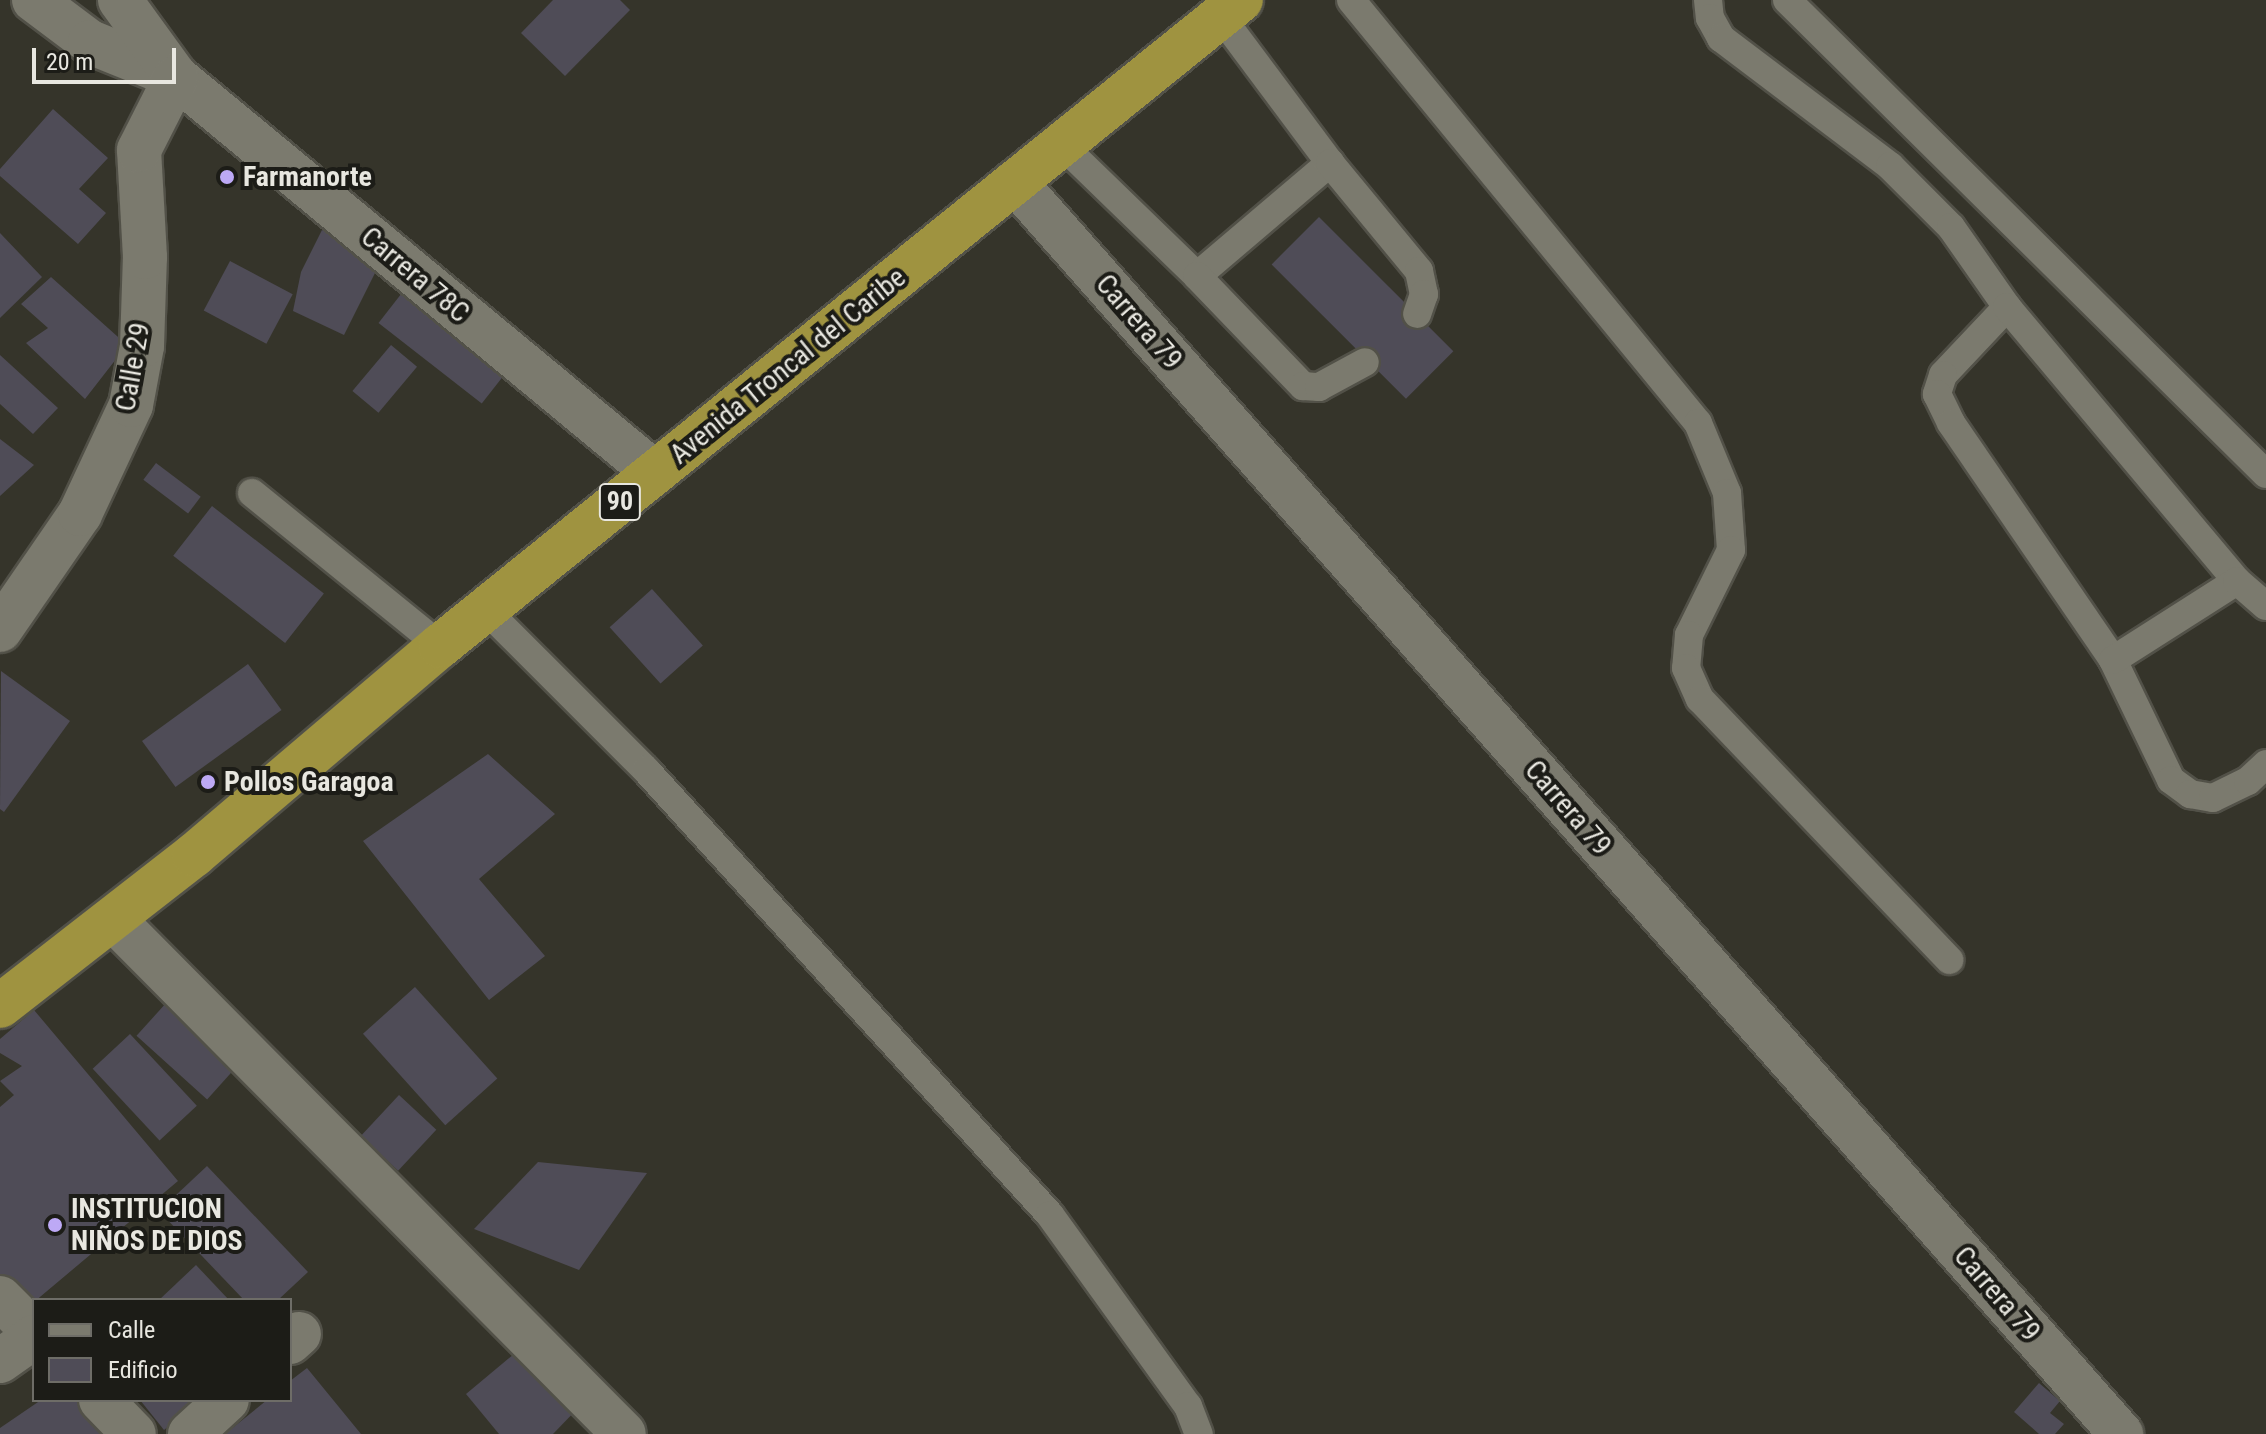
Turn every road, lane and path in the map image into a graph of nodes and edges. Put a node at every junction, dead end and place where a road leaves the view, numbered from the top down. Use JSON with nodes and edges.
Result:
{"nodes":[{"id":1,"x":34,"y":0,"type":"edge"},
{"id":2,"x":1351,"y":0,"type":"edge"},
{"id":3,"x":1708,"y":0,"type":"edge"},
{"id":4,"x":1787,"y":0,"type":"edge"},
{"id":5,"x":126,"y":5,"type":"edge"},
{"id":6,"x":1231,"y":8,"type":"edge"},
{"id":7,"x":176,"y":77,"type":"junction"},
{"id":8,"x":1061,"y":144,"type":"junction"},
{"id":9,"x":1330,"y":163,"type":"junction"},
{"id":10,"x":1015,"y":182,"type":"junction"},
{"id":11,"x":1197,"y":276,"type":"junction"},
{"id":12,"x":2007,"y":307,"type":"junction"},
{"id":13,"x":1417,"y":314,"type":"dead end"},
{"id":14,"x":1365,"y":362,"type":"dead end"},
{"id":15,"x":655,"y":473,"type":"junction"},
{"id":16,"x":2266,"y":474,"type":"edge"},
{"id":17,"x":252,"y":493,"type":"dead end"},
{"id":18,"x":2237,"y":581,"type":"junction"},
{"id":19,"x":2266,"y":606,"type":"edge"},
{"id":20,"x":486,"y":610,"type":"junction"},
{"id":21,"x":0,"y":630,"type":"edge"},
{"id":22,"x":440,"y":646,"type":"junction"},
{"id":23,"x":2113,"y":660,"type":"junction"},
{"id":24,"x":2266,"y":764,"type":"edge"},
{"id":25,"x":113,"y":919,"type":"junction"},
{"id":26,"x":1949,"y":960,"type":"dead end"},
{"id":27,"x":0,"y":1006,"type":"edge"},
{"id":28,"x":0,"y":1298,"type":"edge"},
{"id":29,"x":32,"y":1333,"type":"edge"},
{"id":30,"x":32,"y":1337,"type":"edge"},
{"id":31,"x":0,"y":1361,"type":"edge"},
{"id":32,"x":103,"y":1402,"type":"edge"},
{"id":33,"x":225,"y":1402,"type":"edge"},
{"id":34,"x":134,"y":1434,"type":"edge"},
{"id":35,"x":190,"y":1434,"type":"edge"},
{"id":36,"x":624,"y":1434,"type":"edge"},
{"id":37,"x":1199,"y":1434,"type":"edge"},
{"id":38,"x":2121,"y":1434,"type":"edge"}],
"edges":[{"from":1,"to":7,"type":"street","name":"Carrera 78C"},
{"from":2,"to":26,"type":"lane"},
{"from":3,"to":12,"type":"lane"},
{"from":4,"to":16,"type":"lane"},
{"from":5,"to":7,"type":"street","name":"Carrera 78C"},
{"from":6,"to":8,"type":"highway","name":"Avenida Troncal del Caribe","number":"90"},
{"from":6,"to":9,"type":"lane"},
{"from":7,"to":15,"type":"street","name":"Carrera 78C"},
{"from":7,"to":21,"type":"street","name":"Calle 29"},
{"from":8,"to":10,"type":"highway","name":"Avenida Troncal del Caribe","number":"90"},
{"from":8,"to":11,"type":"lane"},
{"from":9,"to":11,"type":"lane"},
{"from":9,"to":13,"type":"lane"},
{"from":10,"to":15,"type":"highway","name":"Avenida Troncal del Caribe","number":"90"},
{"from":10,"to":38,"type":"street","name":"Carrera 79"},
{"from":11,"to":14,"type":"lane"},
{"from":12,"to":18,"type":"lane"},
{"from":12,"to":23,"type":"lane"},
{"from":15,"to":20,"type":"highway","name":"Avenida Troncal del Caribe","number":"90"},
{"from":17,"to":22,"type":"lane"},
{"from":18,"to":19,"type":"lane"},
{"from":18,"to":23,"type":"lane"},
{"from":20,"to":22,"type":"highway","name":"Avenida Troncal del Caribe","number":"90"},
{"from":20,"to":37,"type":"lane"},
{"from":22,"to":25,"type":"highway","name":"Avenida Troncal del Caribe","number":"90"},
{"from":23,"to":24,"type":"lane"},
{"from":25,"to":27,"type":"highway","name":"Avenida Troncal del Caribe","number":"90"},
{"from":25,"to":36,"type":"street"},
{"from":28,"to":29,"type":"street"},
{"from":30,"to":31,"type":"street"},
{"from":32,"to":34,"type":"street"},
{"from":33,"to":35,"type":"street"}]}
